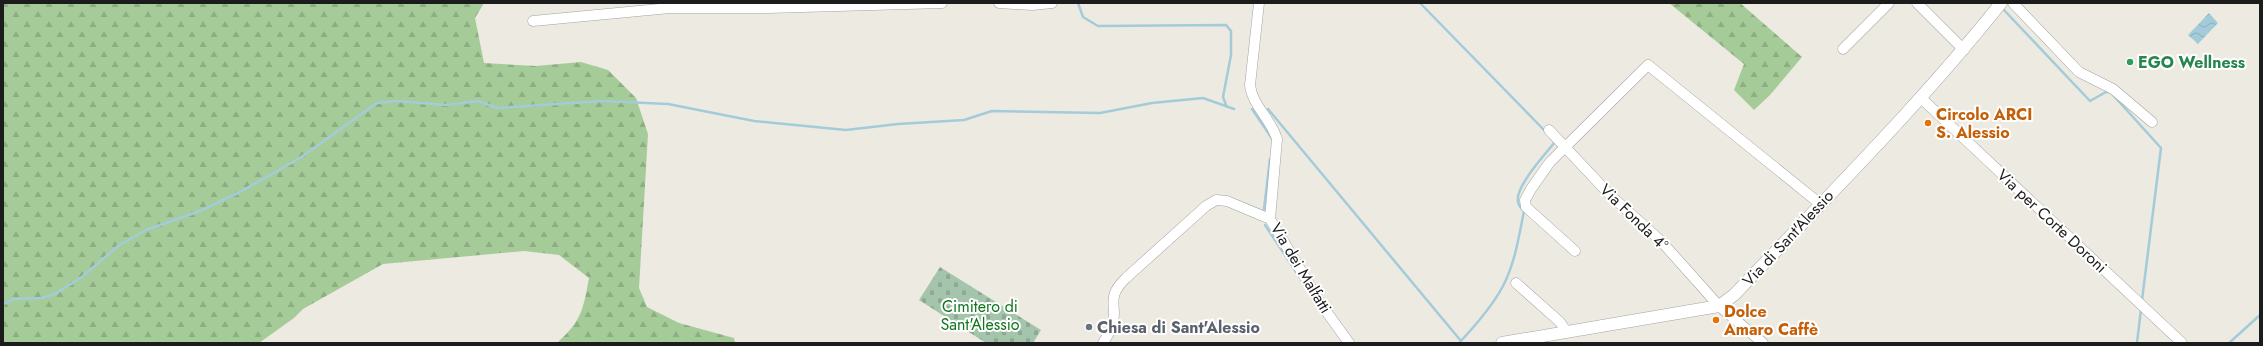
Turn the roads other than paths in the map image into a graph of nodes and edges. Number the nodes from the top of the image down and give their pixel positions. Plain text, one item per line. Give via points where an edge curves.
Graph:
1 (942, 3) edge
2 (999, 3) edge
3 (1052, 3) edge
4 (1259, 3) edge
5 (1888, 3) edge
6 (1917, 3) edge
7 (2001, 3) edge
8 (2013, 3) edge
9 (534, 21) dead end
10 (1844, 49) dead end
11 (1964, 50) junction
12 (1921, 98) junction
13 (2152, 122) dead end
14 (1549, 130) dead end
15 (1566, 148) junction
16 (1819, 203) junction
17 (1270, 219) junction
18 (1575, 251) dead end
19 (1516, 283) dead end
20 (1719, 306) junction
21 (1566, 331) junction
22 (1103, 343) edge
23 (1349, 343) edge
24 (1502, 343) edge
25 (1762, 343) edge
26 (2182, 343) edge

1 - 9 street via 670,8
2 - 3 street
4 - 17 street, Via dei Malfatti via 1250,85 1251,94 1273,128 1276,139
5 - 10 street
6 - 11 street
7 - 11 street, Via di Sant'Alessio
8 - 13 street via 2079,72 2113,89
11 - 12 street, Via di Sant'Alessio
12 - 16 street, Via di Sant'Alessio
12 - 26 street, Via per Corte Doroni
14 - 15 street, Via Fonda 4°
15 - 16 street via 1648,65
15 - 18 street via 1550,162 1525,200 1529,209
15 - 20 street, Via Fonda 4° via 1610,195 1661,241
16 - 20 street, Via di Sant'Alessio via 1734,295
17 - 22 street via 1227,201 1216,200 1206,206 1117,289 1113,298 1113,325
17 - 23 street, Via dei Malfatti via 1321,304
19 - 21 street via 1560,322
20 - 21 street, Via di Sant'Alessio
20 - 25 street, Via Fonda 4°
21 - 24 street, Via di Sant'Alessio

